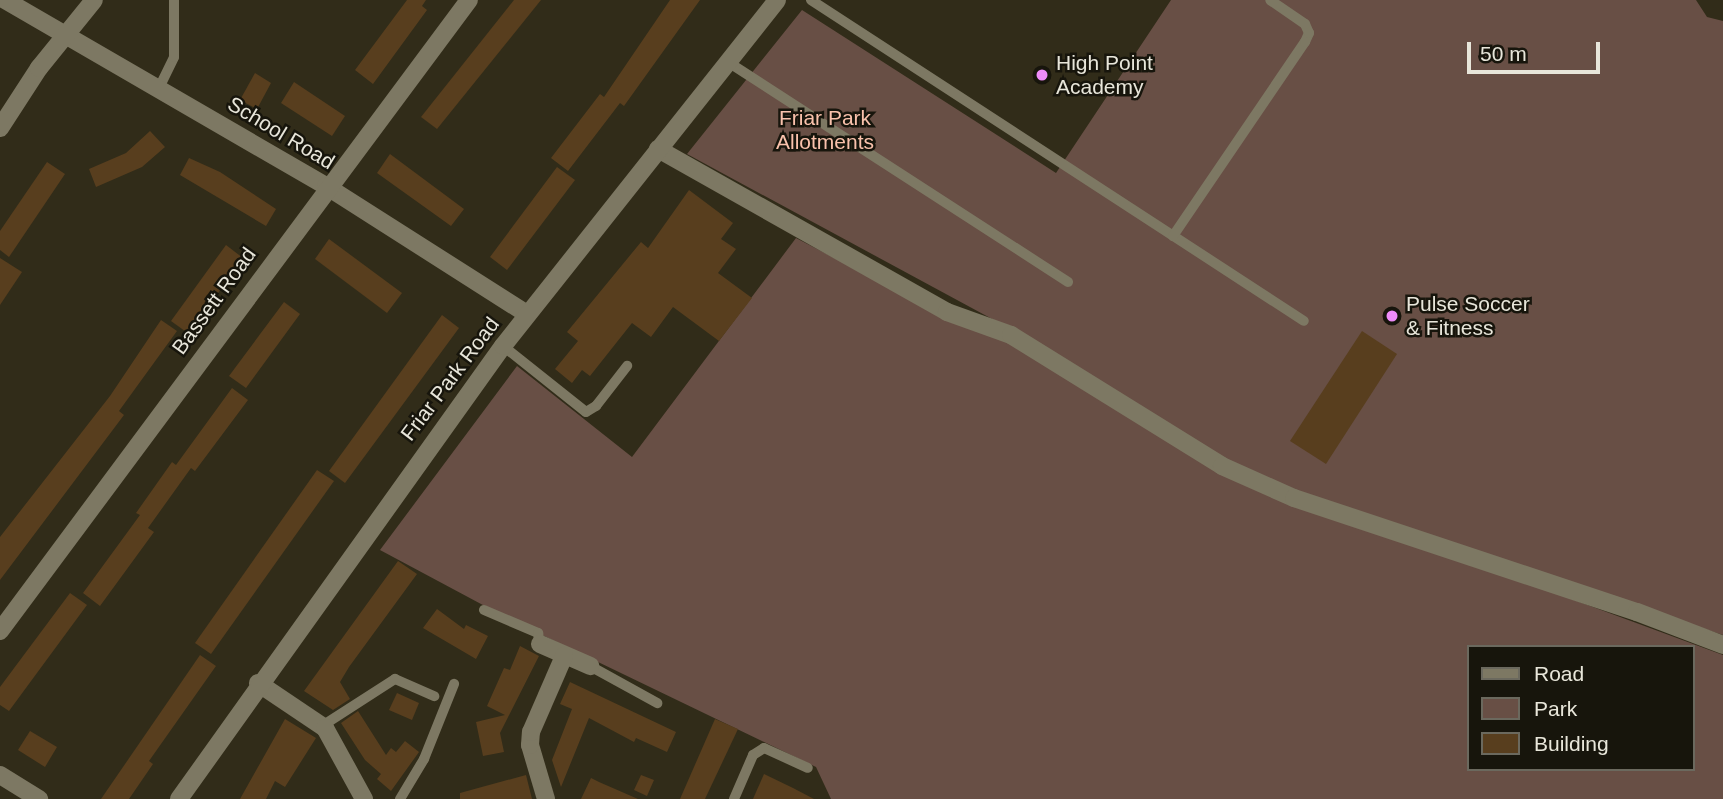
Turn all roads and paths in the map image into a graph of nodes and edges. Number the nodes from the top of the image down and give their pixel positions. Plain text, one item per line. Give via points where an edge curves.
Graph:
1 (5, 0) edge
2 (94, 0) edge
3 (174, 0) edge
4 (468, 0) edge
5 (777, 0) edge
6 (811, 0) edge
7 (1270, 0) edge
8 (66, 34) junction
9 (728, 62) junction
10 (159, 88) junction
11 (0, 128) edge
12 (658, 149) junction
13 (326, 186) junction
14 (1173, 236) junction
15 (1068, 282) dead end
16 (527, 314) junction
17 (1304, 321) dead end
18 (503, 346) junction
19 (627, 366) dead end
20 (484, 610) dead end
21 (0, 631) edge
22 (540, 644) joint
23 (1723, 646) edge
24 (564, 656) junction
25 (590, 666) joint
26 (258, 683) junction
27 (454, 684) dead end
28 (434, 696) dead end
29 (657, 703) dead end
30 (322, 726) junction
31 (808, 768) dead end
32 (0, 775) edge
33 (38, 799) edge
34 (179, 799) edge
35 (364, 799) edge
36 (400, 799) edge
37 (546, 799) edge
38 (734, 799) edge

1 - 8 street, School Road
2 - 8 street
3 - 10 lane via 174,57
4 - 13 street, Bassett Road
5 - 9 street, Friar Park Road
6 - 14 lane
7 - 14 lane via 1305,24 1306,42
8 - 10 street, School Road
8 - 11 street
9 - 12 street, Friar Park Road
9 - 15 lane
10 - 13 street, School Road
12 - 16 street, Friar Park Road
12 - 23 street via 947,312 1011,335 1222,466 1294,498 1637,612
13 - 16 street, School Road
13 - 21 street, Bassett Road
14 - 17 lane
16 - 18 street, Friar Park Road
18 - 19 lane via 586,412
18 - 26 street, Friar Park Road
20 - 22 lane via 538,633
22 - 24 street
24 - 25 street
24 - 37 street via 531,732 530,745
25 - 29 lane
26 - 30 street
26 - 34 street, Friar Park Road
27 - 36 lane via 424,759
28 - 30 lane via 395,679
30 - 35 street
31 - 38 lane via 764,748 753,755
32 - 33 street

